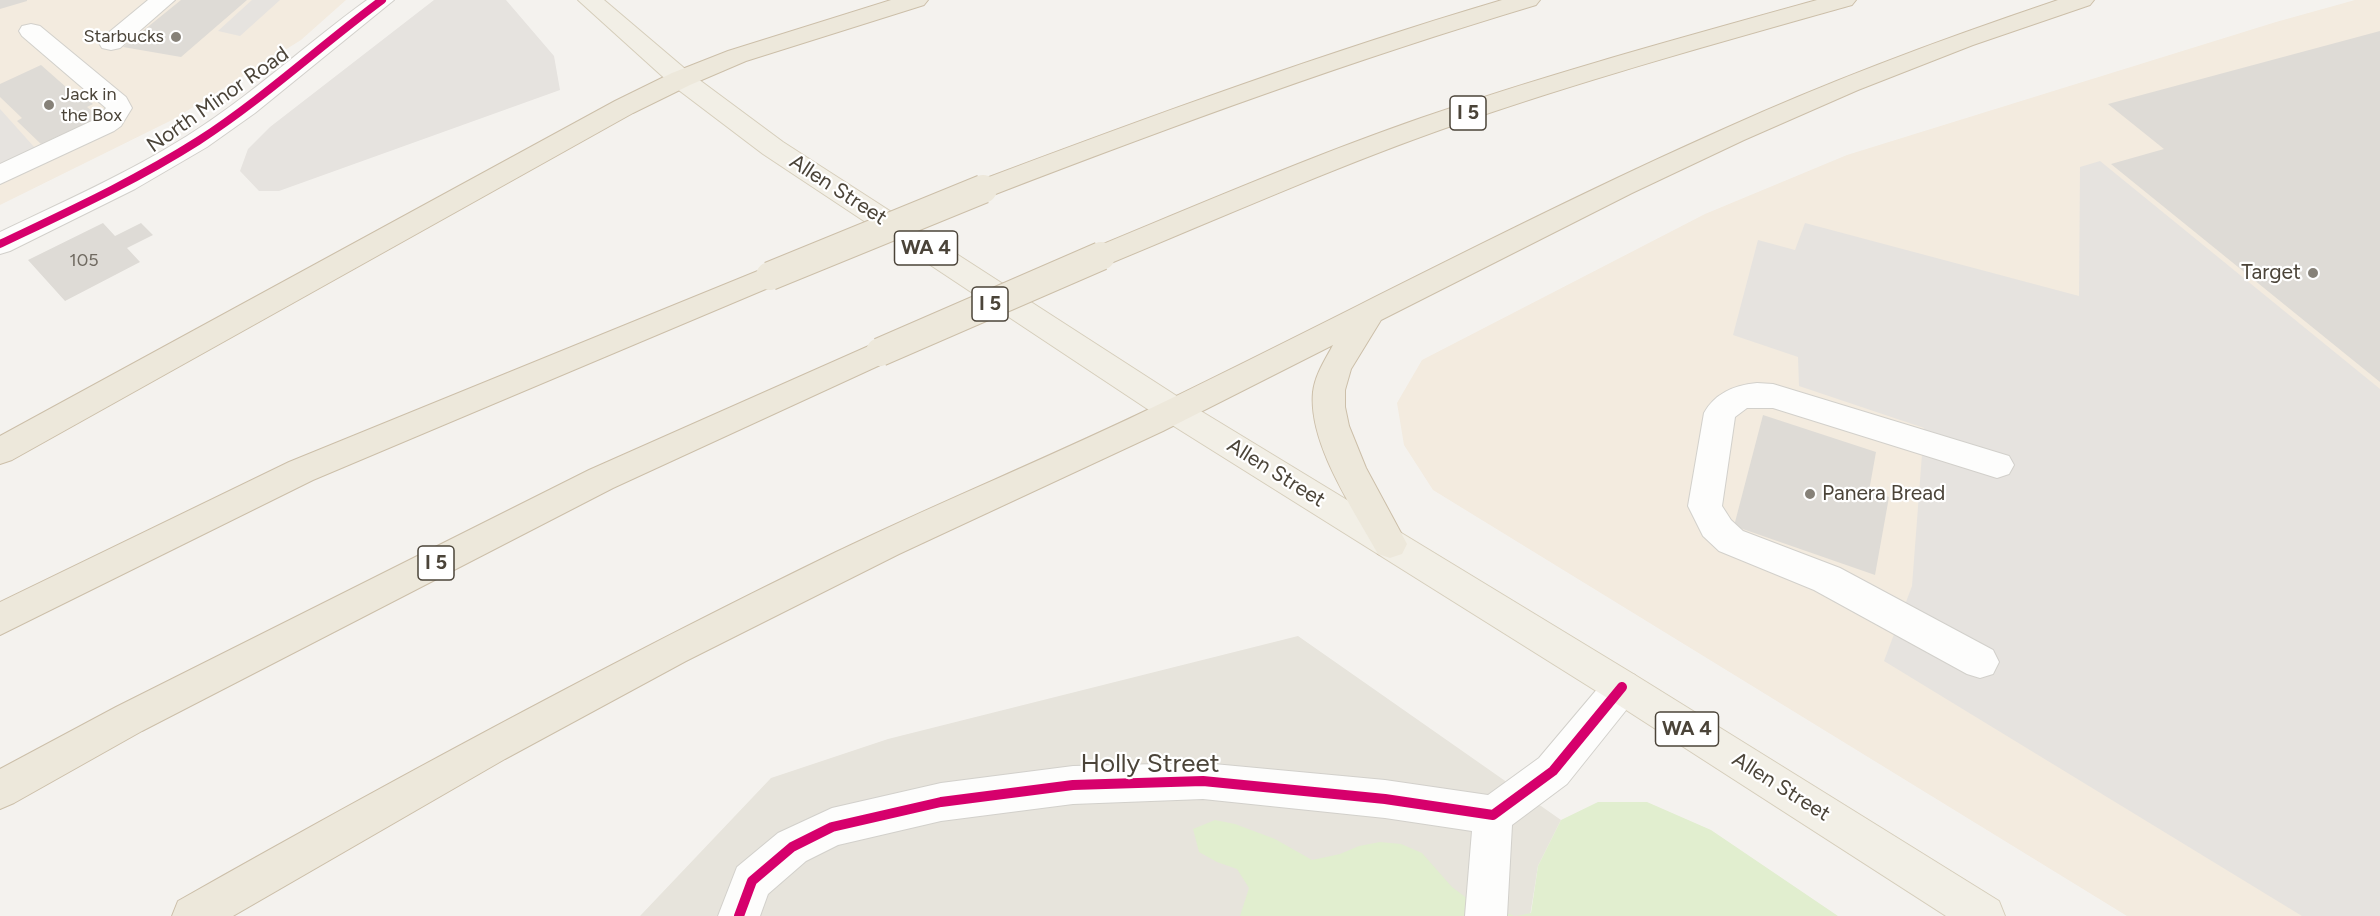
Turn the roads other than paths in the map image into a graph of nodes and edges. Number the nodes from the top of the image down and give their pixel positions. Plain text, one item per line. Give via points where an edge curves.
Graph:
1 (163, 0) edge
2 (382, 0) edge
3 (590, 0) edge
4 (916, 0) edge
5 (1528, 0) edge
6 (1844, 0) edge
7 (2082, 0) edge
8 (32, 31) dead end
9 (111, 43) dead end
10 (681, 79) junction
11 (0, 175) edge
12 (0, 244) edge
13 (1371, 311) junction
14 (1175, 411) junction
15 (0, 451) edge
16 (1997, 465) dead end
17 (1390, 544) junction
18 (0, 619) edge
19 (1980, 662) dead end
20 (1622, 687) junction
21 (0, 790) edge
22 (1494, 815) junction
23 (193, 916) edge
24 (739, 916) edge
25 (1486, 916) edge
26 (1984, 916) edge

1 - 9 street
2 - 12 street, North Minor Road via 198,140 140,175
3 - 10 main road, Allen Street
4 - 10 highway via 737,56
5 - 18 highway, bridge via 1192,109 983,189 301,471
6 - 21 highway, I 5, bridge via 1521,94 1383,142 1101,256 601,479
7 - 13 highway via 1927,53 1785,111 1582,205
8 - 11 street via 119,108 105,125
10 - 14 main road, Allen Street / WA 4 via 773,148
10 - 15 highway
13 - 14 highway
13 - 17 highway via 1335,371 1328,409 1342,452
14 - 17 main road, Allen Street / WA 4
14 - 23 highway via 955,511 669,653 435,777
16 - 19 street via 1773,396 1755,394 1734,400 1720,413 1706,506 1718,531 1731,541 1827,579
17 - 20 main road, Allen Street / WA 4
20 - 22 street via 1553,771
20 - 26 main road, Allen Street / WA 4
22 - 24 street, Holly Street via 1385,799 1203,781 1073,784 941,802 832,827 792,847 752,880
22 - 25 street

